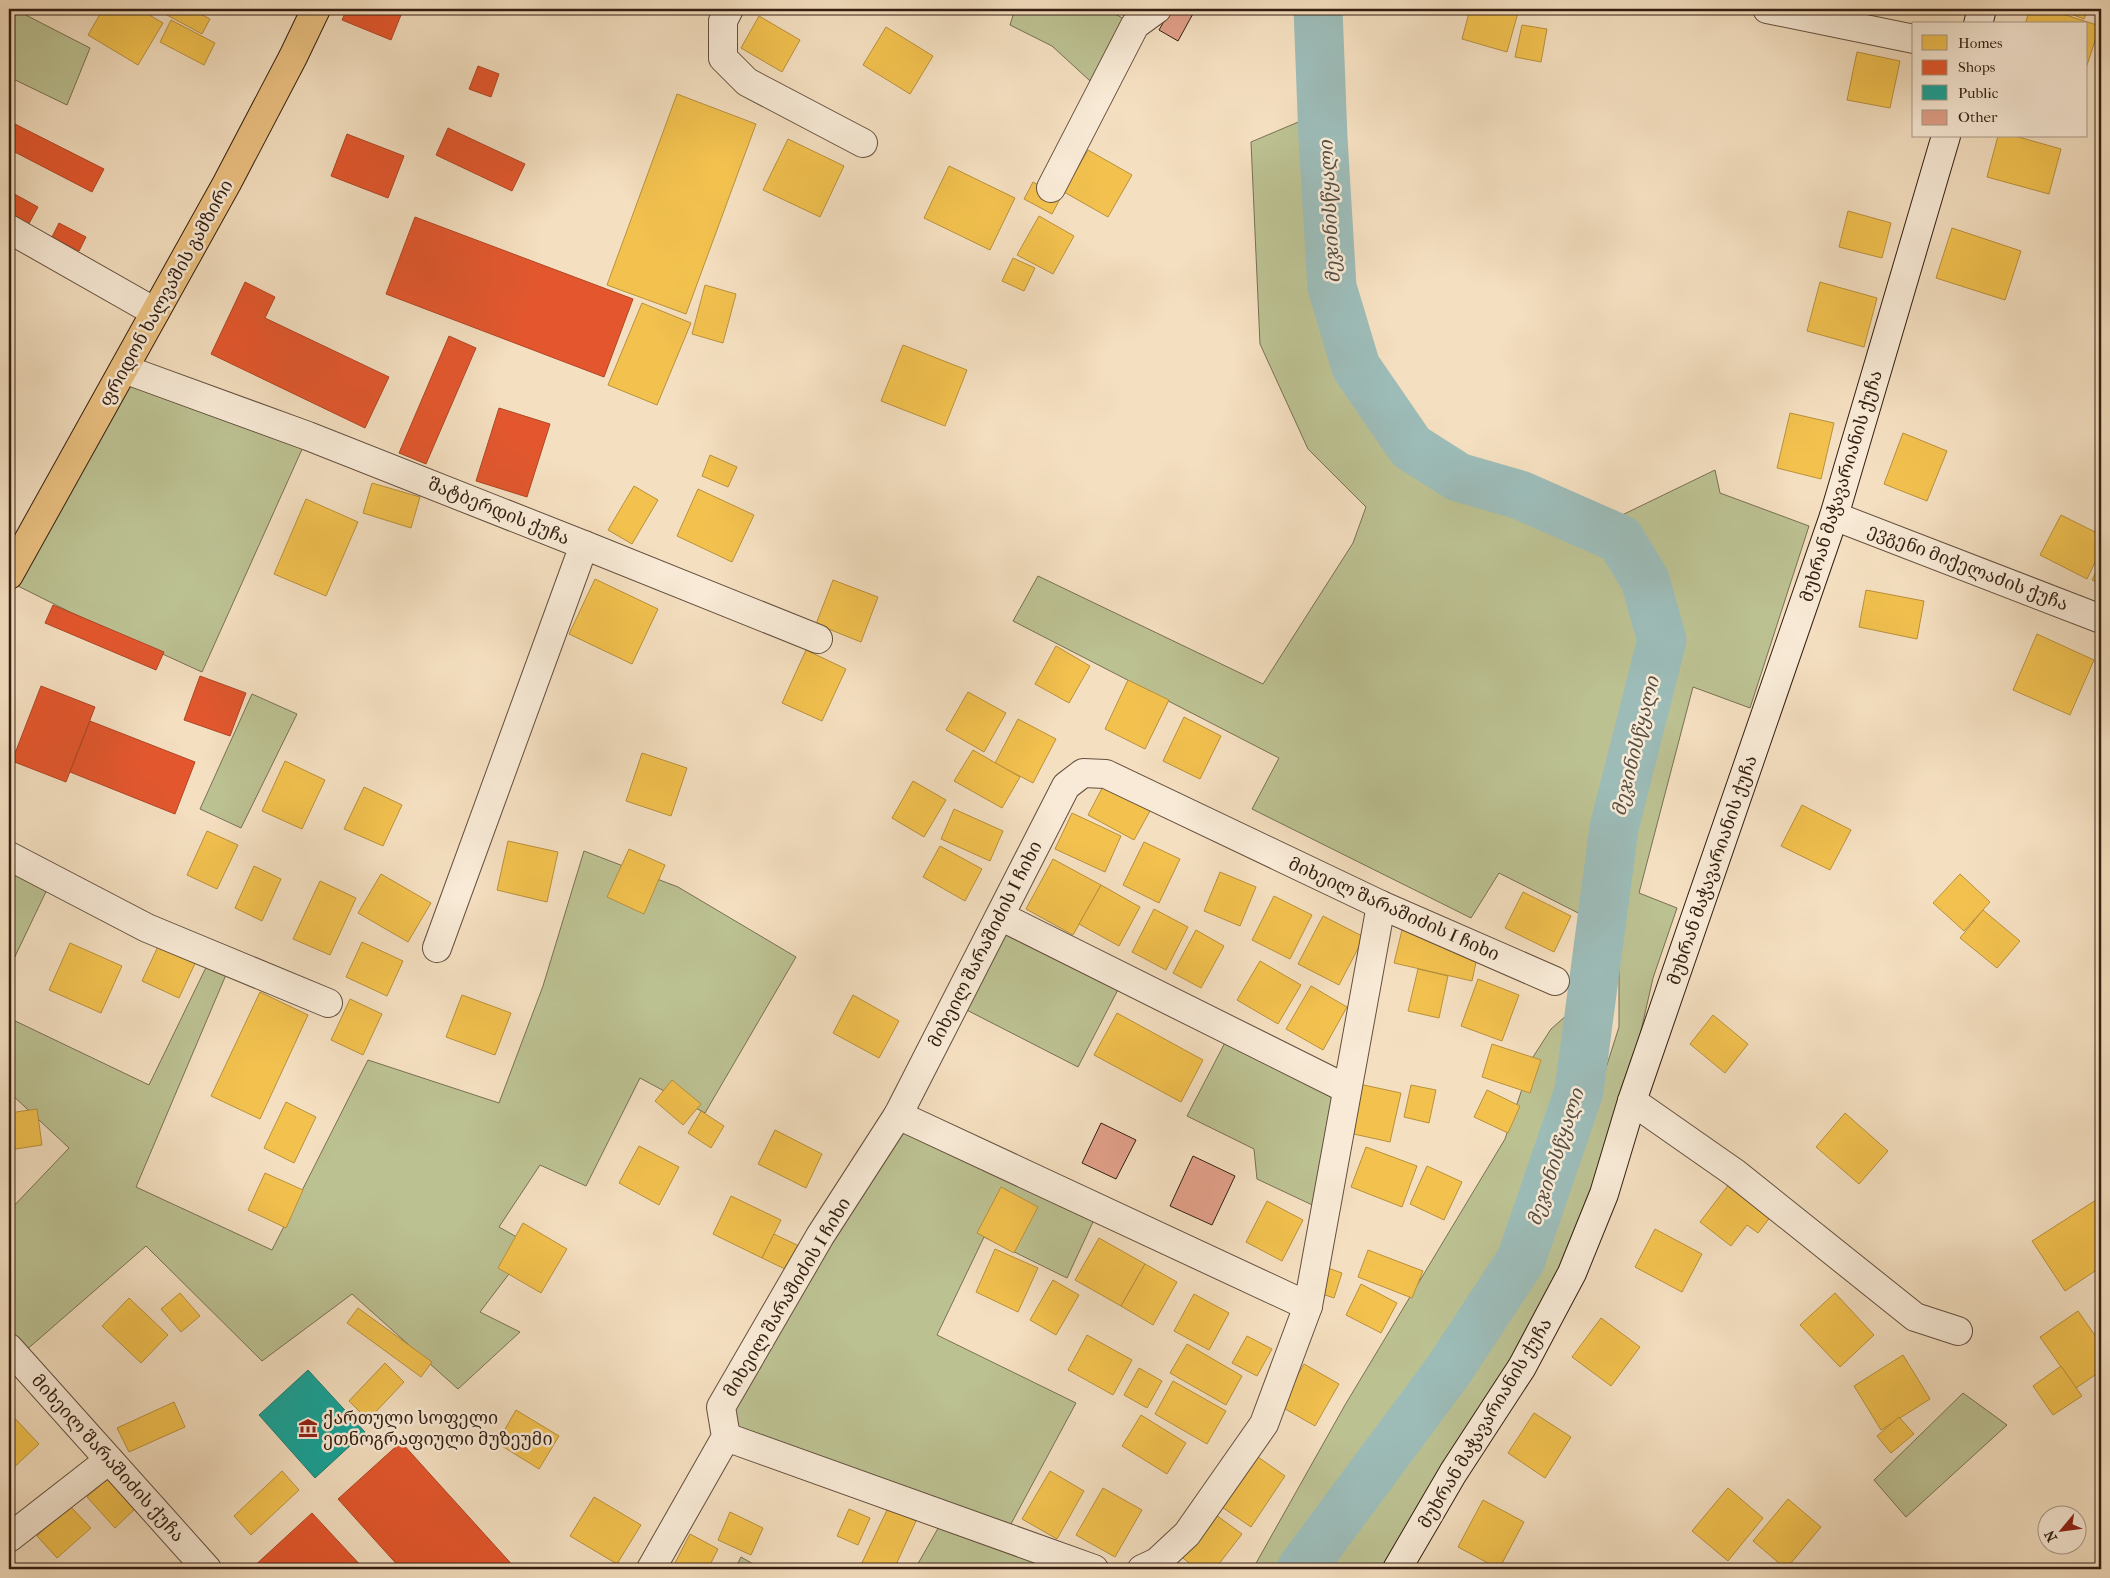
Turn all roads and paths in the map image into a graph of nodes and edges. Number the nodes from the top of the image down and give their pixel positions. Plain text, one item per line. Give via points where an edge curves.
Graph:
1 (316, 9) edge
2 (729, 9) edge
3 (1157, 9) edge
4 (1767, 9) edge
5 (1982, 9) edge
6 (1979, 22) edge
7 (1912, 39) edge
8 (1945, 138) edge
9 (863, 143) dead end
10 (1051, 188) dead end
11 (9, 229) edge
12 (155, 312) junction
13 (124, 369) junction
14 (1834, 516) junction
15 (584, 545) junction
16 (9, 575) edge
17 (2101, 619) edge
18 (818, 639) dead end
19 (9, 856) edge
20 (1381, 905) junction
21 (1000, 916) junction
22 (437, 948) dead end
23 (1555, 981) dead end
24 (328, 1003) dead end
25 (1347, 1089) junction
26 (1632, 1101) junction
27 (898, 1115) junction
28 (1308, 1306) junction
29 (1958, 1331) dead end
30 (9, 1348) edge
31 (726, 1437) junction
32 (109, 1460) junction
33 (9, 1538) edge
34 (207, 1569) edge
35 (651, 1569) edge
36 (1094, 1569) edge
37 (1142, 1569) edge
38 (1397, 1569) edge

1 - 12 highway, ფრიდონ ხალვაშის გამზირი via 231,175
2 - 9 street via 723,21 723,58 748,82
3 - 10 street via 1135,25
4 - 7 street
5 - 6 street
8 - 14 street, მუხრან მაჭავარიანის ქუჩა
11 - 12 street
12 - 13 highway, ფრიდონ ხალვაშის გამზირი
13 - 15 street, შატბერდის ქუჩა via 308,436
13 - 16 highway, ფრიდონ ხალვაშის გამზირი
14 - 17 street, ევგენი მიქელაძის ქუჩა
14 - 26 street, მუხრან მაჭავარიანის ქუჩა
15 - 18 street
15 - 22 street, შატბერდის ქუჩა
19 - 24 street via 147,928
20 - 21 street, მიხეილ შარაშიძის I ჩიხი via 1106,774 1083,773 1066,786
20 - 23 street, მიხეილ შარაშიძის I ჩიხი
20 - 25 street
21 - 25 street
21 - 27 street, მიხეილ შარაშიძის I ჩიხი
25 - 28 street
26 - 29 street via 1735,1173 1915,1317
26 - 38 street, მუხრან მაჭავარიანის ქუჩა via 1604,1194 1572,1273 1522,1366 1453,1473
27 - 28 street
27 - 31 street, მიხეილ შარაშიძის I ჩიხი via 820,1236 721,1407
28 - 37 street via 1264,1424 1187,1534 1157,1562
30 - 32 street, მიხეილ შარაშიძის ქუჩა
31 - 35 street
31 - 36 street
32 - 33 street
32 - 34 street, მიხეილ შარაშიძის ქუჩა

